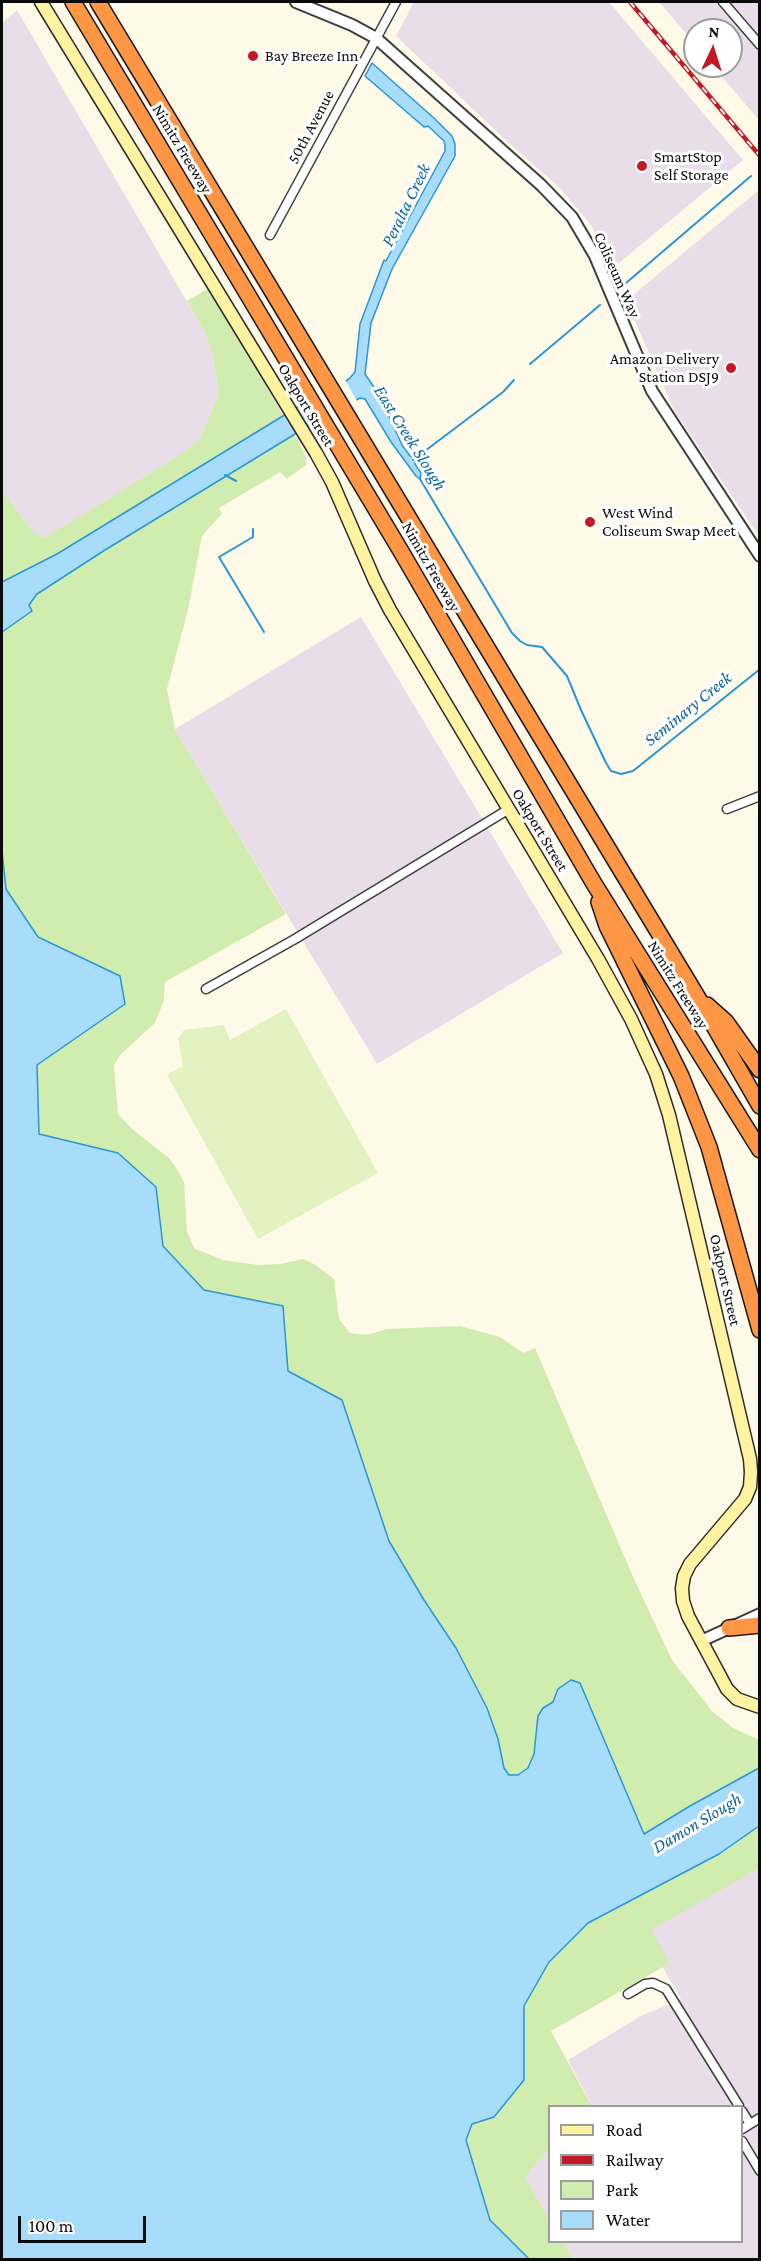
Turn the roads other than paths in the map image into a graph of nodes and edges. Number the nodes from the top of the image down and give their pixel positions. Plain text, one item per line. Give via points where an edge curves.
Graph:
1 (41, 2) edge
2 (98, 2) edge
3 (105, 2) edge
4 (296, 2) edge
5 (396, 2) edge
6 (723, 2) edge
7 (73, 3) edge
8 (111, 24) junction
9 (376, 38) junction
10 (759, 45) edge
11 (270, 235) dead end
12 (759, 556) edge
13 (759, 796) edge
14 (508, 809) junction
15 (727, 809) dead end
16 (593, 882) junction
17 (206, 989) dead end
18 (698, 998) junction
19 (759, 1070) edge
20 (759, 1106) edge
21 (759, 1150) edge
22 (759, 1330) edge
23 (759, 1614) edge
24 (759, 1624) edge
25 (729, 1628) junction
26 (701, 1641) junction
27 (759, 1707) edge
28 (628, 1994) dead end
29 (738, 2105) edge
30 (743, 2114) edge
31 (759, 2118) edge
32 (750, 2124) junction
33 (743, 2128) edge
34 (743, 2144) edge
35 (759, 2171) edge

1 - 14 main road, Oakport Street via 307,437 332,482 390,610
2 - 8 highway, Nimitz Freeway
3 - 8 highway
4 - 9 street, Coliseum Way
5 - 9 street, 50th Avenue
6 - 10 street
7 - 16 highway, Nimitz Freeway via 308,394
8 - 18 highway, Nimitz Freeway
9 - 11 street, 50th Avenue
9 - 12 street, Coliseum Way via 572,217 595,256 652,391
13 - 15 street
14 - 17 street
14 - 26 main road, Oakport Street via 615,989 657,1074 750,1460 750,1486 745,1499 699,1552 684,1576 683,1601
16 - 21 highway, Nimitz Freeway
16 - 22 highway via 607,926 681,1076 709,1147
18 - 19 highway via 726,1022
18 - 20 highway, Nimitz Freeway
23 - 25 street
24 - 25 highway
25 - 26 street
26 - 27 main road, Oakport Street via 726,1689 737,1699
28 - 29 street via 645,1984 666,1989
30 - 32 street
31 - 32 street
32 - 33 street
34 - 35 street

